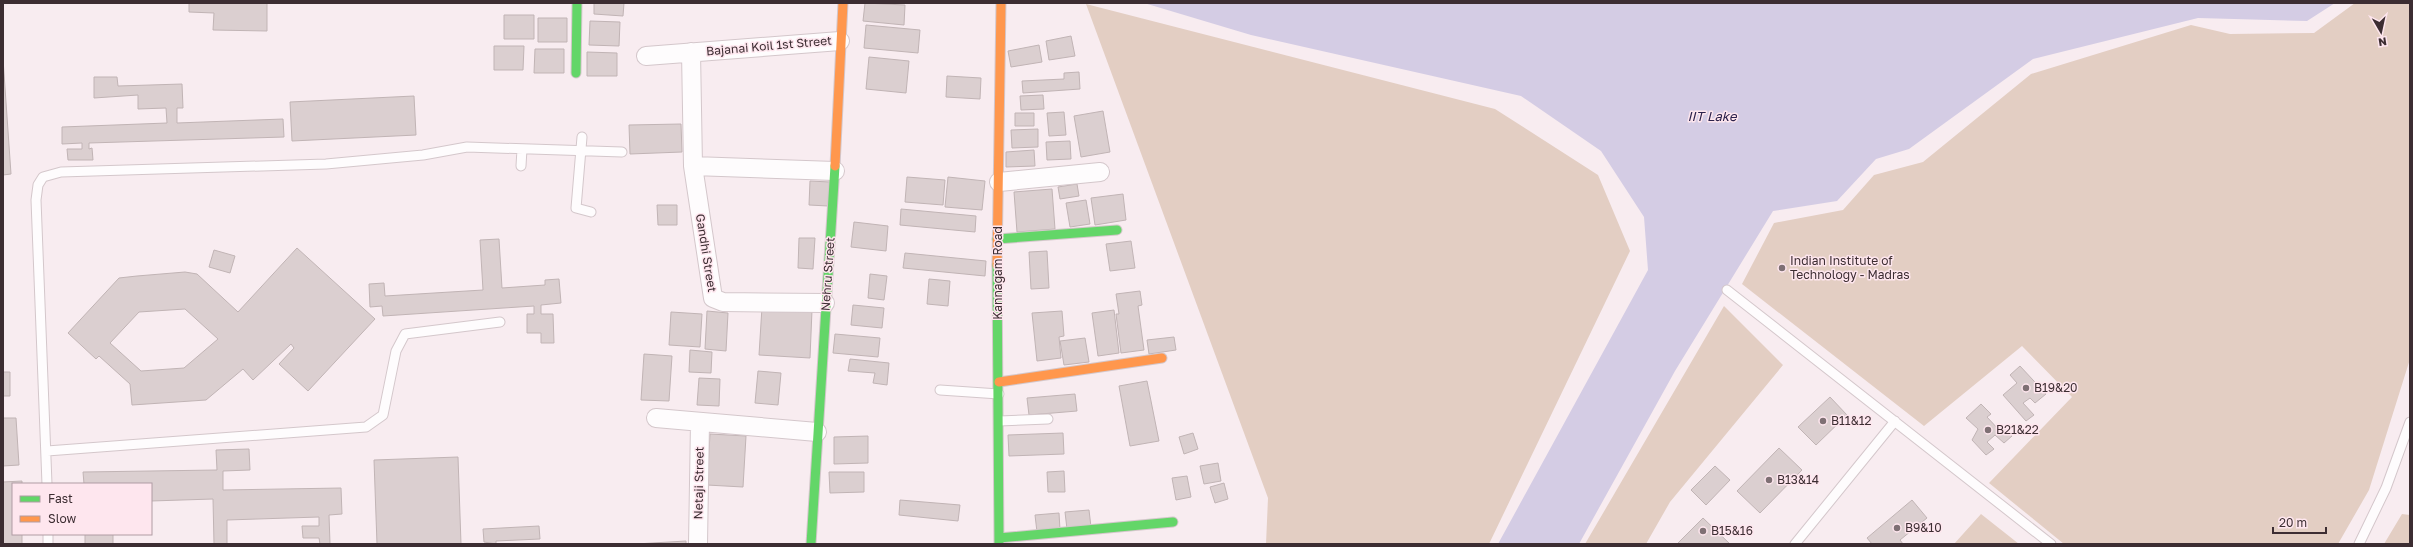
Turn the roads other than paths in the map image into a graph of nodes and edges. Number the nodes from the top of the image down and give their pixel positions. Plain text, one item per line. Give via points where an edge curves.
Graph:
1 (577, 3) edge
2 (842, 3) edge
3 (1001, 3) edge
4 (840, 41) junction
5 (691, 52) junction
6 (646, 56) dead end
7 (576, 73) dead end
8 (582, 138) dead end
9 (522, 149) junction
10 (581, 151) junction
11 (622, 152) dead end
12 (521, 166) dead end
13 (693, 166) junction
14 (835, 171) junction
15 (1100, 172) dead end
16 (999, 182) junction
17 (591, 212) dead end
18 (1117, 230) dead end
19 (998, 239) junction
20 (1727, 290) dead end
21 (826, 303) junction
22 (500, 322) dead end
23 (1162, 358) dead end
24 (999, 382) junction
25 (940, 390) dead end
26 (999, 394) junction
27 (656, 418) dead end
28 (1048, 419) dead end
29 (1895, 421) junction
30 (700, 422) junction
31 (999, 422) junction
32 (2410, 422) edge
33 (817, 432) junction
34 (47, 451) junction
35 (48, 483) edge
36 (1173, 522) dead end
37 (999, 541) edge
38 (698, 544) edge
39 (811, 544) edge
40 (1795, 544) edge
41 (2051, 544) edge
42 (2359, 544) edge

1 - 7 street
2 - 4 street, Nehru Street
3 - 16 street, Kannagam Road
4 - 5 street, Bajanai Koil 1st Street
4 - 14 street, Nehru Street
5 - 6 street
5 - 13 street, Bajanai Koil 1st Street
8 - 10 lane
9 - 10 lane
9 - 12 lane
9 - 34 lane via 467,147 423,155 326,164 61,172 43,177 38,185 36,200
10 - 11 lane
10 - 17 lane via 576,208
13 - 14 street
13 - 21 street, Gandhi Street via 713,298 723,302
14 - 21 street, Nehru Street
15 - 16 street
16 - 19 street, Kannagam Road
18 - 19 street
19 - 24 street, Kannagam Road
20 - 29 lane
21 - 33 street, Nehru Street
22 - 34 lane via 405,334 396,351 383,415 366,427
23 - 24 street
24 - 26 street, Kannagam Road
25 - 26 lane
26 - 31 street, Kannagam Road
27 - 30 street
28 - 31 lane
29 - 40 lane
29 - 41 lane
30 - 33 street
30 - 38 street, Netaji Street
31 - 37 street, Kannagam Road
32 - 42 lane via 2386,488
33 - 39 street, Nehru Street
34 - 35 lane
36 - 37 street

